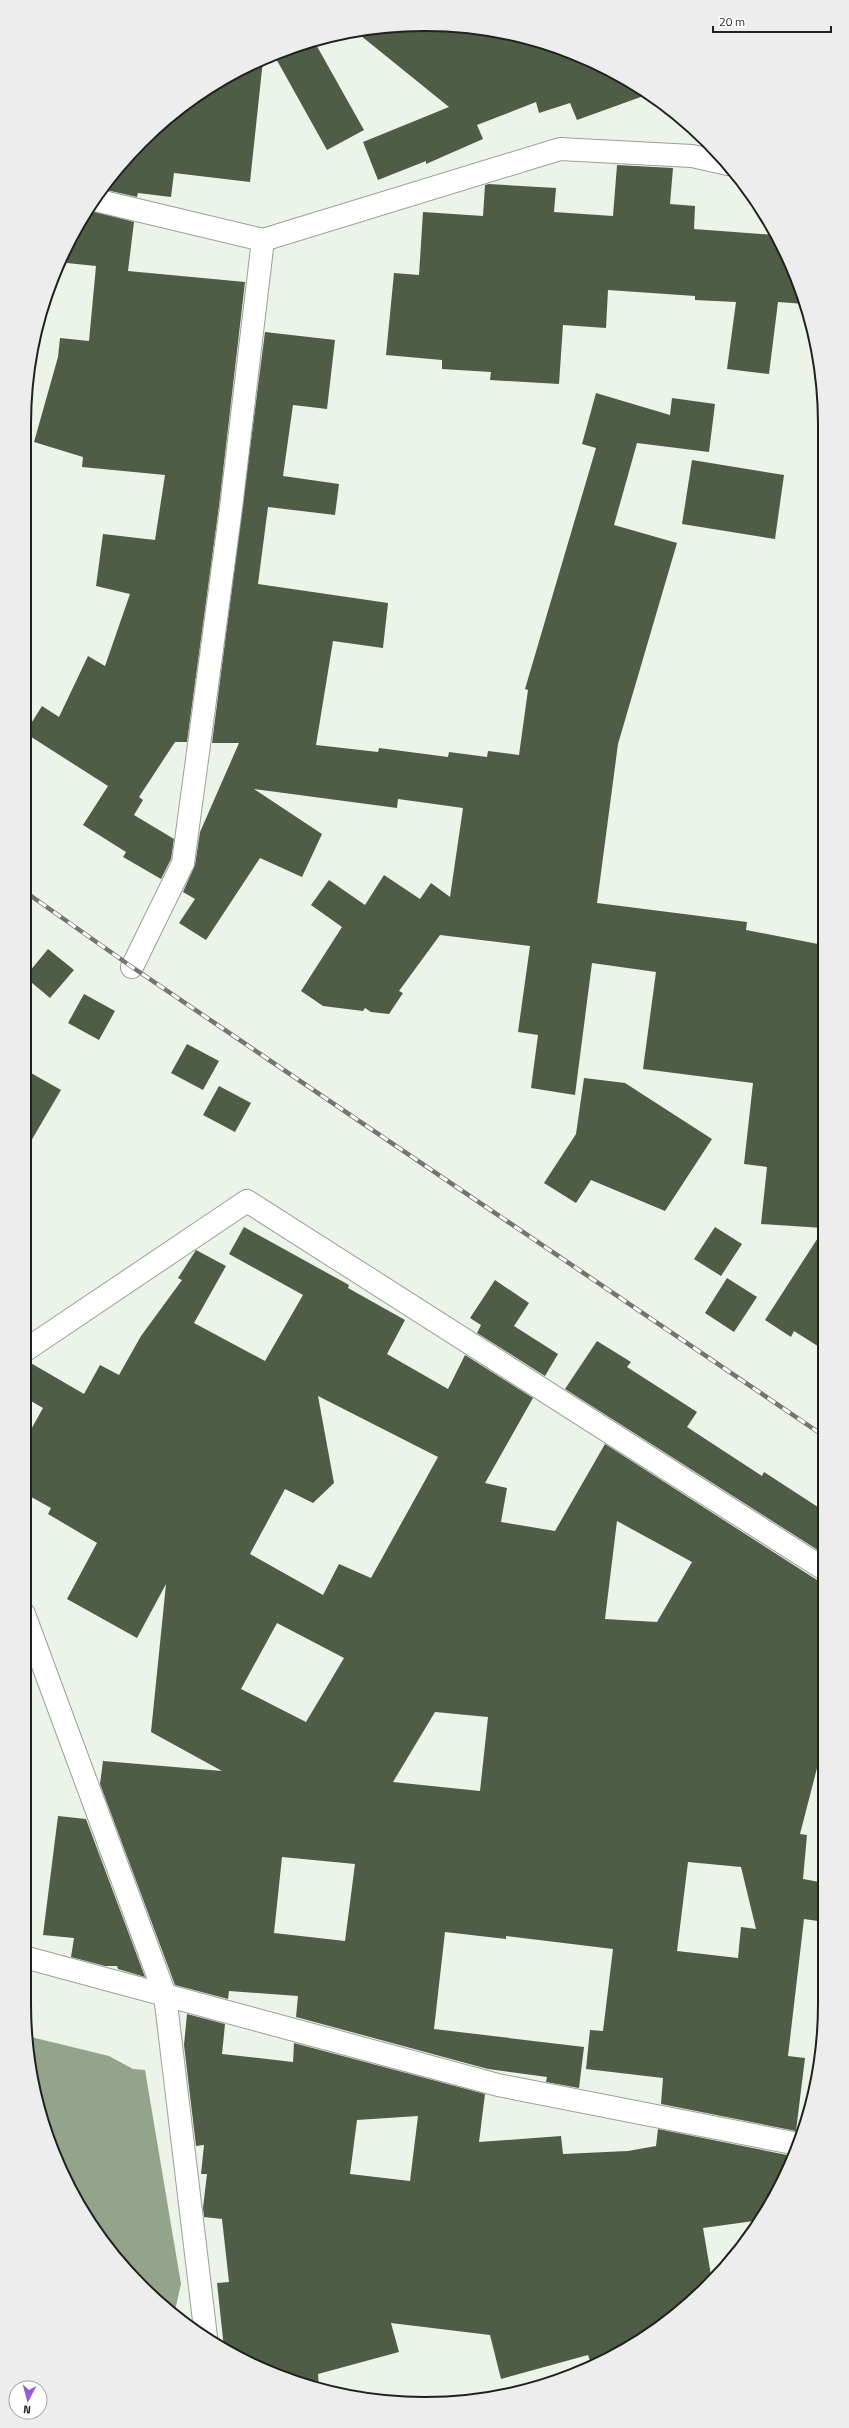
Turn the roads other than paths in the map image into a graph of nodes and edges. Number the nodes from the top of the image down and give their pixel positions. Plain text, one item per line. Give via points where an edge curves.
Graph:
1 (717, 162) edge
2 (100, 201) edge
3 (263, 240) junction
4 (132, 967) dead end
5 (31, 1346) edge
6 (818, 1565) edge
7 (31, 1633) edge
8 (31, 1959) edge
9 (165, 1995) junction
10 (792, 2143) edge
11 (205, 2330) edge

1 - 3 street via 692,156 560,149
2 - 3 street
3 - 4 street via 232,508 183,863
5 - 6 street via 247,1201
7 - 9 street
8 - 9 street
9 - 10 street via 498,2085
9 - 11 street

